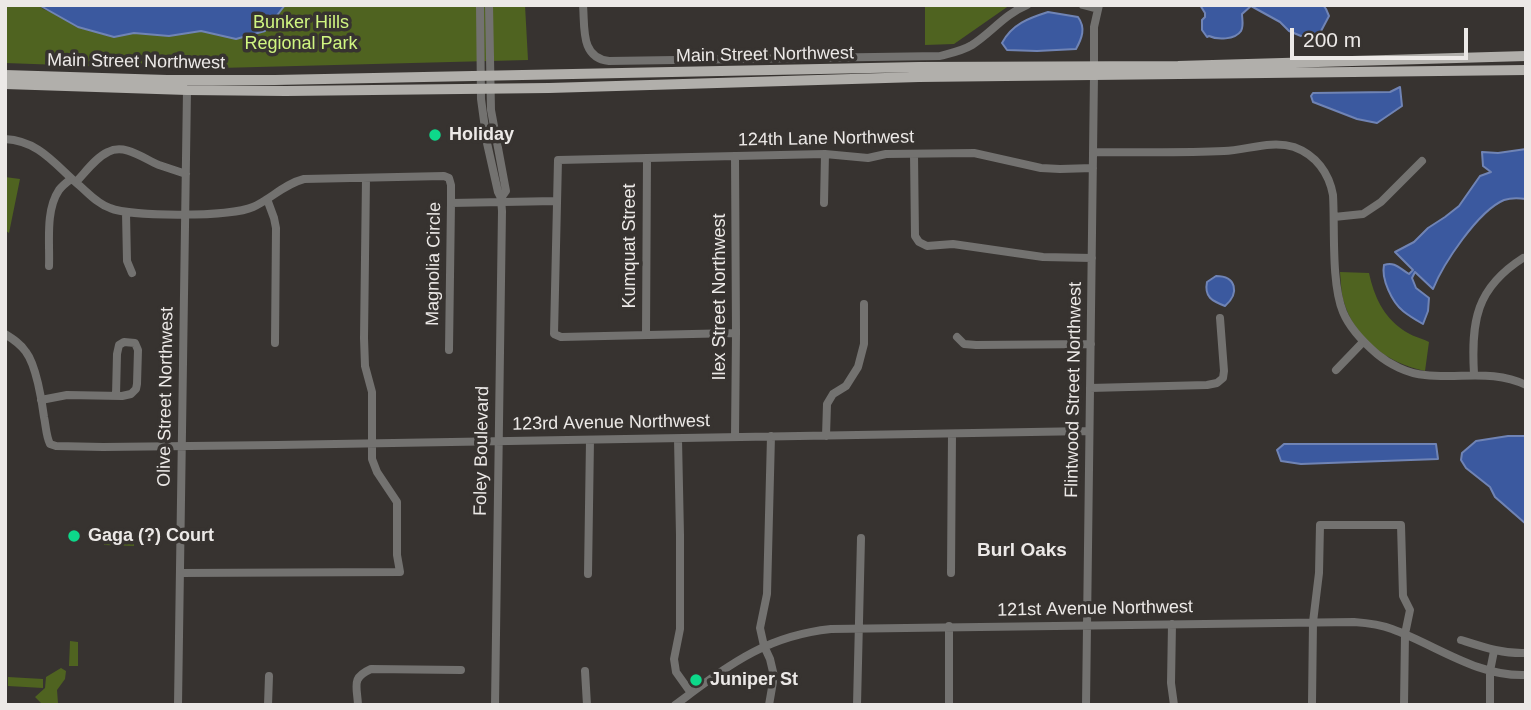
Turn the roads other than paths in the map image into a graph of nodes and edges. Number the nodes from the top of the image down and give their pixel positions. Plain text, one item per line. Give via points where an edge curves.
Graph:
1 (480, 5) edge
2 (489, 5) edge
3 (583, 5) edge
4 (1027, 5) edge
5 (1083, 5) edge
6 (1098, 7) edge
7 (1526, 56) edge
8 (1526, 70) edge
9 (1094, 71) junction
10 (5, 75) edge
11 (486, 76) junction
12 (5, 84) edge
13 (486, 88) junction
14 (187, 90) junction
15 (5, 139) edge
16 (1093, 152) junction
17 (825, 154) junction
18 (914, 154) junction
19 (735, 156) junction
20 (646, 158) junction
21 (1422, 161) dead end
22 (1093, 168) junction
23 (186, 174) junction
24 (366, 178) junction
25 (73, 180) junction
26 (267, 199) junction
27 (501, 200) junction
28 (556, 201) junction
29 (451, 203) junction
30 (824, 203) dead end
31 (126, 213) junction
32 (184, 214) junction
33 (1334, 217) junction
34 (1092, 258) junction
35 (1523, 258) dead end
36 (49, 267) dead end
37 (132, 273) dead end
38 (864, 304) dead end
39 (1220, 318) dead end
40 (736, 333) junction
41 (5, 334) edge
42 (646, 335) junction
43 (957, 337) dead end
44 (1363, 342) junction
45 (275, 343) dead end
46 (1091, 344) junction
47 (449, 350) dead end
48 (1336, 370) dead end
49 (1474, 374) junction
50 (1526, 385) edge
51 (1090, 388) junction
52 (117, 395) junction
53 (41, 400) junction
54 (1089, 431) junction
55 (952, 434) junction
56 (771, 436) junction
57 (826, 436) junction
58 (735, 437) junction
59 (678, 439) junction
60 (590, 440) junction
61 (498, 441) junction
62 (372, 443) junction
63 (181, 446) junction
64 (860, 538) dead end
65 (180, 572) junction
66 (951, 573) dead end
67 (588, 574) dead end
68 (1313, 622) junction
69 (1172, 624) junction
70 (1087, 625) junction
71 (949, 626) junction
72 (858, 628) junction
73 (1405, 634) junction
74 (1461, 640) dead end
75 (764, 646) junction
76 (1494, 651) junction
77 (1526, 653) edge
78 (461, 670) dead end
79 (585, 671) dead end
80 (1490, 671) junction
81 (1526, 675) edge
82 (269, 676) dead end
83 (691, 693) junction
84 (1312, 703) dead end
85 (178, 705) edge
86 (268, 705) edge
87 (358, 705) edge
88 (495, 705) edge
89 (587, 705) edge
90 (676, 705) edge
91 (769, 705) edge
92 (857, 705) edge
93 (949, 705) edge
94 (1086, 705) edge
95 (1174, 705) edge
96 (1404, 705) edge
97 (1490, 705) edge

1 - 11 street
2 - 11 street
3 - 4 street via 585,41 591,54 609,61 940,55 971,45
5 - 6 street
6 - 9 street, Flintwood Street Northwest
7 - 9 main road, Main Street Northwest
8 - 9 main road, Main Street Northwest
9 - 11 main road, Main Street Northwest via 878,68
9 - 13 main road, Main Street Northwest
9 - 16 street, Flintwood Street Northwest
10 - 11 main road, Main Street Northwest via 221,80
11 - 13 street, Foley Boulevard
12 - 14 main road, Main Street Northwest
13 - 14 main road, Main Street Northwest
13 - 27 street, Foley Boulevard via 482,117
14 - 23 street, Olive Street Northwest
15 - 25 street via 23,141 39,150
16 - 22 street, Flintwood Street Northwest
16 - 33 street via 1291,146 1310,154 1323,168 1331,184
17 - 18 street, 124th Lane Northwest via 867,158
17 - 19 street, 124th Lane Northwest
17 - 30 street
18 - 22 street, 124th Lane Northwest via 974,153 1041,168
18 - 34 street via 915,236 919,242 1043,257
19 - 20 street, 124th Lane Northwest
19 - 40 street, Ilex Street Northwest
20 - 28 street, 124th Lane Northwest via 558,160
20 - 42 street, Kumquat Street
21 - 33 street via 1363,214
22 - 34 street, Flintwood Street Northwest
23 - 25 street via 116,150 108,151
23 - 32 street, Olive Street Northwest
24 - 26 street via 323,175 304,179
24 - 29 street, Magnolia Circle via 444,176 451,185
24 - 62 street via 364,338 372,392
25 - 31 street via 97,201
25 - 36 street via 60,189 54,201
26 - 32 street via 235,212
26 - 45 street via 275,228
27 - 28 street
27 - 29 street
27 - 61 street, Foley Boulevard
28 - 42 street via 554,334
29 - 47 street, Magnolia Circle
31 - 32 street
31 - 37 street via 127,261
32 - 63 street, Olive Street Northwest
33 - 44 street via 1339,300 1349,325
34 - 46 street, Flintwood Street Northwest
35 - 49 street via 1506,268 1481,304 1473,335
38 - 57 street via 864,344 858,367 827,404
39 - 51 street via 1224,371 1217,383
40 - 42 street
40 - 58 street, Ilex Street Northwest
41 - 53 street via 31,359
43 - 46 street via 964,344 976,345
44 - 48 street
44 - 49 street via 1387,362 1422,375
46 - 51 street, Flintwood Street Northwest
49 - 50 street via 1501,376
51 - 54 street, Flintwood Street Northwest
52 - 52 street via 119,345 135,343 136,389
52 - 53 street
53 - 63 street, 123rd Avenue Northwest via 50,444
54 - 55 street, 123rd Avenue Northwest
54 - 70 street, Flintwood Street Northwest
55 - 57 street, 123rd Avenue Northwest
55 - 66 street
56 - 57 street, 123rd Avenue Northwest
56 - 58 street, 123rd Avenue Northwest
56 - 75 street via 768,594 760,628
58 - 59 street, 123rd Avenue Northwest
59 - 60 street, 123rd Avenue Northwest
59 - 83 street via 680,629 674,659 676,671
60 - 61 street, 123rd Avenue Northwest
60 - 67 street
61 - 62 street, 123rd Avenue Northwest
61 - 88 street, Foley Boulevard
62 - 63 street, 123rd Avenue Northwest
62 - 65 street via 377,472 397,502 400,572
63 - 65 street, Olive Street Northwest
64 - 72 street
65 - 85 street, Olive Street Northwest
68 - 69 street, 121st Avenue Northwest
68 - 73 street, 121st Avenue Northwest via 1371,623
68 - 73 street via 1320,525 1402,525 1403,596 1410,610
68 - 84 street
69 - 70 street, 121st Avenue Northwest
69 - 95 street
70 - 71 street, 121st Avenue Northwest
70 - 94 street, Flintwood Street Northwest
71 - 72 street, 121st Avenue Northwest
71 - 93 street
72 - 75 street, 121st Avenue Northwest via 808,631
72 - 92 street
73 - 80 street, 121st Avenue Northwest
73 - 96 street
74 - 76 street
75 - 83 street, 121st Avenue Northwest
75 - 91 street via 774,676
76 - 77 street
76 - 80 street
78 - 87 street via 371,669 357,680
79 - 89 street
80 - 81 street, 121st Avenue Northwest
80 - 97 street
82 - 86 street
83 - 90 street, 121st Avenue Northwest

